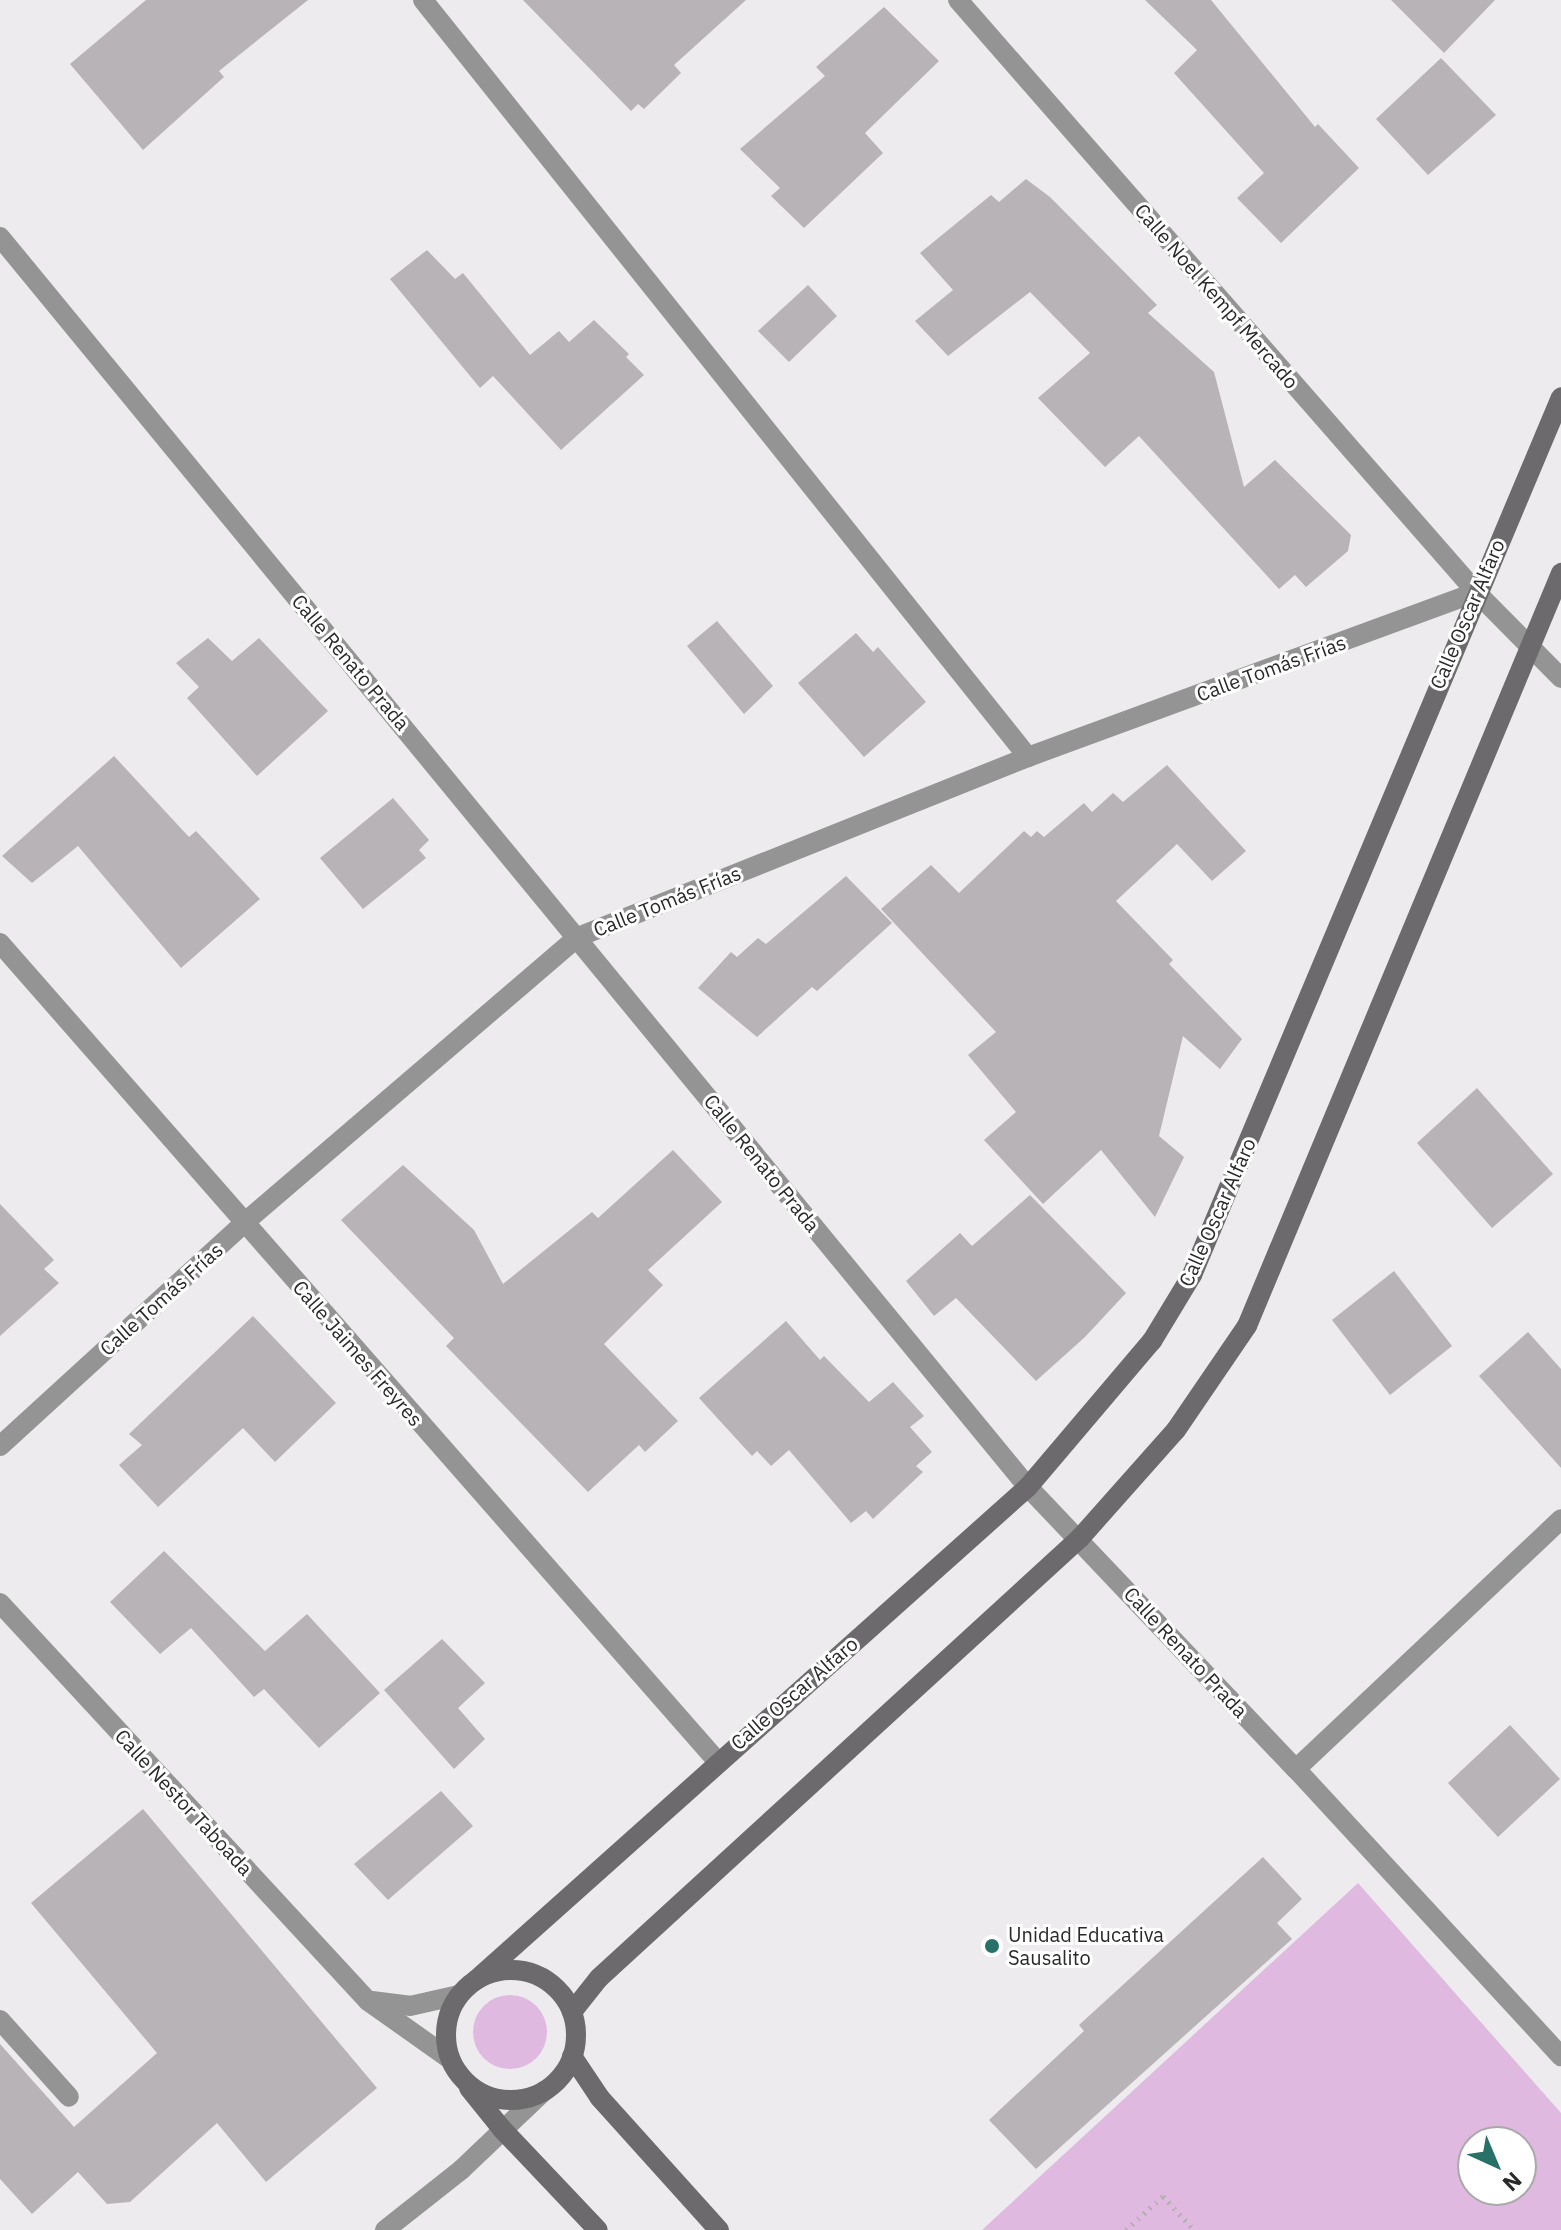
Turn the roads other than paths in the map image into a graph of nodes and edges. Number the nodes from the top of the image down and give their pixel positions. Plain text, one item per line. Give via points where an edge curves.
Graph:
1 (423, 0) edge
2 (958, 0) edge
3 (0, 237) edge
4 (1561, 397) edge
5 (1561, 573) edge
6 (1476, 592) junction
7 (1529, 647) junction
8 (1561, 678) edge
9 (1028, 757) junction
10 (578, 937) junction
11 (0, 943) edge
12 (244, 1223) junction
13 (0, 1446) edge
14 (1028, 1487) junction
15 (1561, 1519) edge
16 (1080, 1538) junction
17 (0, 1603) edge
18 (717, 1761) junction
19 (1296, 1769) junction
20 (476, 1980) junction
21 (459, 1995) junction
22 (368, 2001) junction
23 (572, 2012) junction
24 (0, 2020) edge
25 (572, 2056) junction
26 (1561, 2056) edge
27 (450, 2059) junction
28 (462, 2078) junction
29 (544, 2091) junction
30 (69, 2097) dead end
31 (502, 2129) junction
32 (385, 2230) edge
33 (598, 2230) edge
34 (719, 2230) edge

1 - 9 street
2 - 6 street, Calle Noel Kempf Mercado
3 - 10 street, Calle Renato Prada
4 - 6 main road, Calle Oscar Alfaro
5 - 7 main road
6 - 7 street, Calle Noel Kempf Mercado
6 - 9 street, Calle Tomás Frías
6 - 14 main road, Calle Oscar Alfaro via 1192,1275 1152,1341
7 - 8 street, Calle Noel Kempf Mercado
7 - 16 main road via 1247,1326 1176,1430
9 - 10 street, Calle Tomás Frías
10 - 12 street, Calle Tomás Frías
10 - 14 street, Calle Renato Prada
11 - 12 street, Calle Jaimes Freyres
12 - 13 street, Calle Tomás Frías
12 - 18 street, Calle Jaimes Freyres
14 - 16 street, Calle Renato Prada
14 - 18 main road, Calle Oscar Alfaro
15 - 19 street
16 - 19 street, Calle Renato Prada
16 - 23 main road via 599,1978
17 - 22 street, Calle Nestor Taboada
18 - 20 main road, Calle Oscar Alfaro
19 - 26 street, Calle Renato Prada
20 - 21 main road
20 - 23 main road via 513,1969 532,1973 563,1995
21 - 22 street via 410,2006
21 - 27 main road via 448,2015
22 - 27 street, Calle Nestor Taboada
23 - 25 main road
24 - 30 street
25 - 29 main road
25 - 34 main road via 600,2098
27 - 28 main road
28 - 29 main road via 479,2092 500,2099 523,2099
28 - 31 main road
29 - 31 street
31 - 32 street via 461,2170
31 - 33 main road

